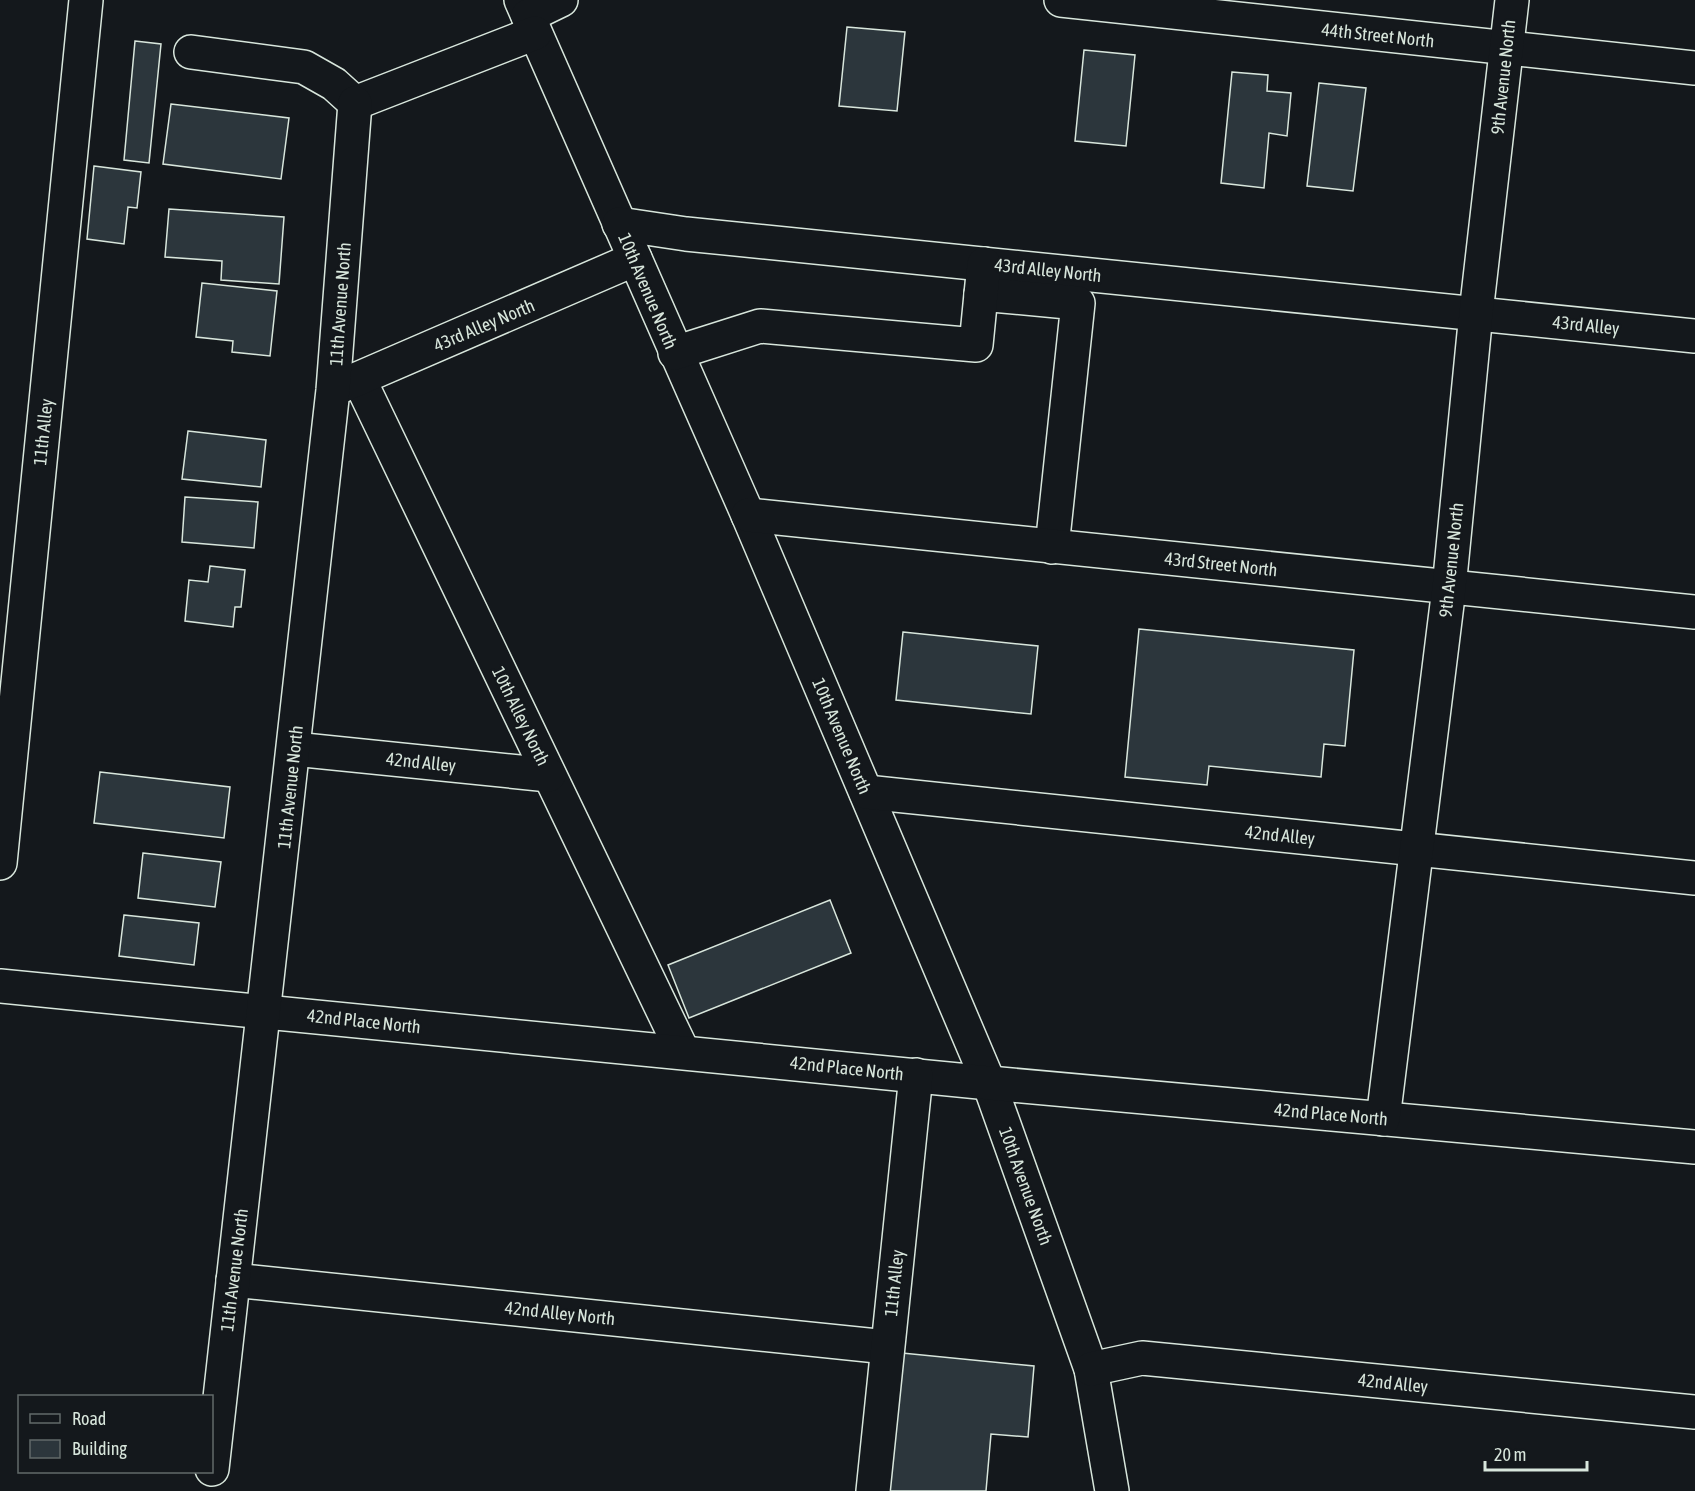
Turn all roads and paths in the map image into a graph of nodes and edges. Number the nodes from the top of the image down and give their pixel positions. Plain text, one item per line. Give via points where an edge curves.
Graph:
1 (86, 0) edge
2 (561, 0) edge
3 (1061, 0) edge
4 (1512, 0) edge
5 (528, 16) edge
6 (1506, 49) junction
7 (191, 52) dead end
8 (1695, 68) edge
9 (355, 104) junction
10 (619, 224) junction
11 (635, 259) junction
12 (983, 279) junction
13 (1476, 313) junction
14 (1695, 336) edge
15 (675, 353) junction
16 (346, 384) junction
17 (748, 515) junction
18 (1052, 547) junction
19 (1449, 588) junction
20 (1695, 612) edge
21 (6, 739) edge
22 (294, 749) junction
23 (549, 775) junction
24 (866, 792) junction
25 (1415, 850) junction
26 (0, 864) edge
27 (1695, 878) edge
28 (0, 986) edge
29 (265, 1011) junction
30 (683, 1052) junction
31 (916, 1075) junction
32 (989, 1083) junction
33 (1383, 1119) junction
34 (1695, 1147) edge
35 (233, 1280) junction
36 (887, 1347) junction
37 (1091, 1369) junction
38 (1695, 1412) edge
39 (213, 1453) edge
40 (211, 1473) edge
41 (209, 1491) edge
42 (873, 1491) edge
43 (1112, 1491) edge

1 - 21 street, 11th Alley
2 - 5 street
3 - 6 street, 44th Street North
4 - 6 street, 9th Avenue North
5 - 9 street
5 - 10 street, 10th Avenue North
6 - 8 street, 44th Street North
6 - 13 street, 9th Avenue North
7 - 9 street via 304,67 334,84
9 - 16 street, 11th Avenue North
10 - 11 street, 10th Avenue North
10 - 12 street, 43rd Alley North
11 - 15 street, 10th Avenue North
11 - 16 street, 43rd Alley North
12 - 13 street, 43rd Alley North
12 - 15 street via 976,345 760,326
12 - 18 street via 1078,303
13 - 14 street, 43rd Alley
13 - 19 street, 9th Avenue North
15 - 17 street, 10th Avenue North
16 - 22 street, 11th Avenue North
16 - 23 street, 10th Alley North
17 - 18 street, 43rd Street North
17 - 24 street, 10th Avenue North
18 - 19 street, 43rd Street North
19 - 20 street, 43rd Street North
19 - 25 street, 9th Avenue North
21 - 26 street, 11th Alley
22 - 23 street, 42nd Alley
22 - 29 street, 11th Avenue North
23 - 30 street, 10th Alley North
24 - 25 street, 42nd Alley
24 - 32 street, 10th Avenue North
25 - 27 street, 42nd Alley
25 - 33 street, 9th Avenue North
28 - 29 street, 42nd Place North
29 - 30 street, 42nd Place North
29 - 35 street, 11th Avenue North
30 - 31 street, 42nd Place North
31 - 32 street, 42nd Place North
31 - 36 street, 11th Alley
32 - 33 street, 42nd Place North
32 - 37 street, 10th Avenue North
33 - 34 street, 42nd Place North
35 - 36 street, 42nd Alley North
35 - 39 street, 11th Avenue North
36 - 42 street, 11th Alley
37 - 38 street, 42nd Alley via 1142,1358
37 - 43 street, 10th Avenue North
40 - 41 street, 11th Avenue North

